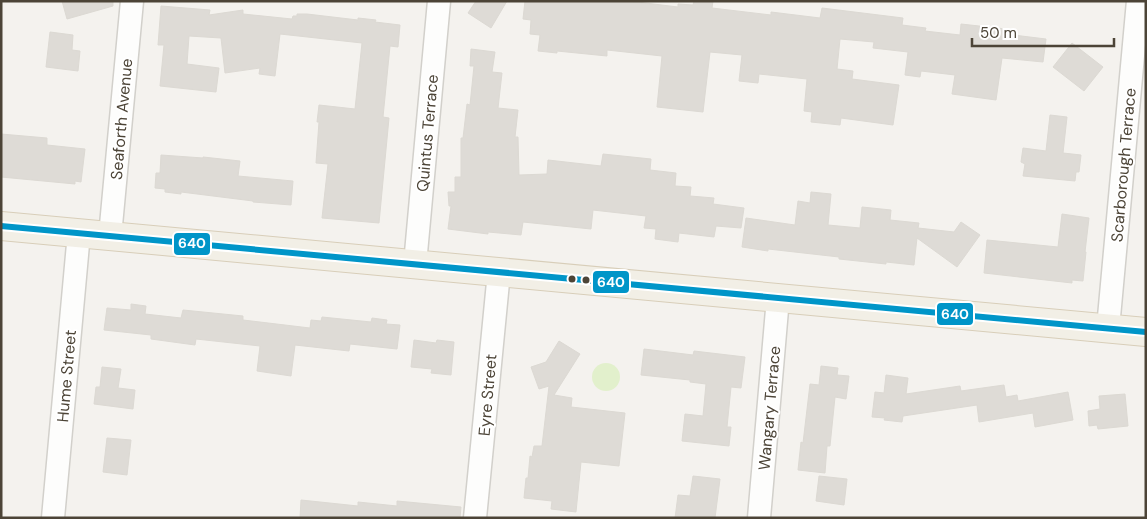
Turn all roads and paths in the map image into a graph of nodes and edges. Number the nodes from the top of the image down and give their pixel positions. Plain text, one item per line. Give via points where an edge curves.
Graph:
1 (132, 1) edge
2 (439, 1) edge
3 (1138, 1) edge
4 (1, 226) edge
5 (79, 233) junction
6 (110, 236) junction
7 (415, 264) junction
8 (499, 272) junction
9 (778, 298) junction
10 (1108, 328) junction
11 (1146, 332) edge
12 (53, 518) edge
13 (476, 518) edge
14 (759, 518) edge

1 - 6 street, Seaforth Avenue
2 - 7 street, Quintus Terrace
3 - 10 street, Scarborough Terrace
4 - 5 main road
5 - 6 main road
5 - 12 street, Hume Street
6 - 7 main road
7 - 8 main road
8 - 9 main road
8 - 13 street, Eyre Street
9 - 10 main road
9 - 14 street, Wangary Terrace
10 - 11 main road

